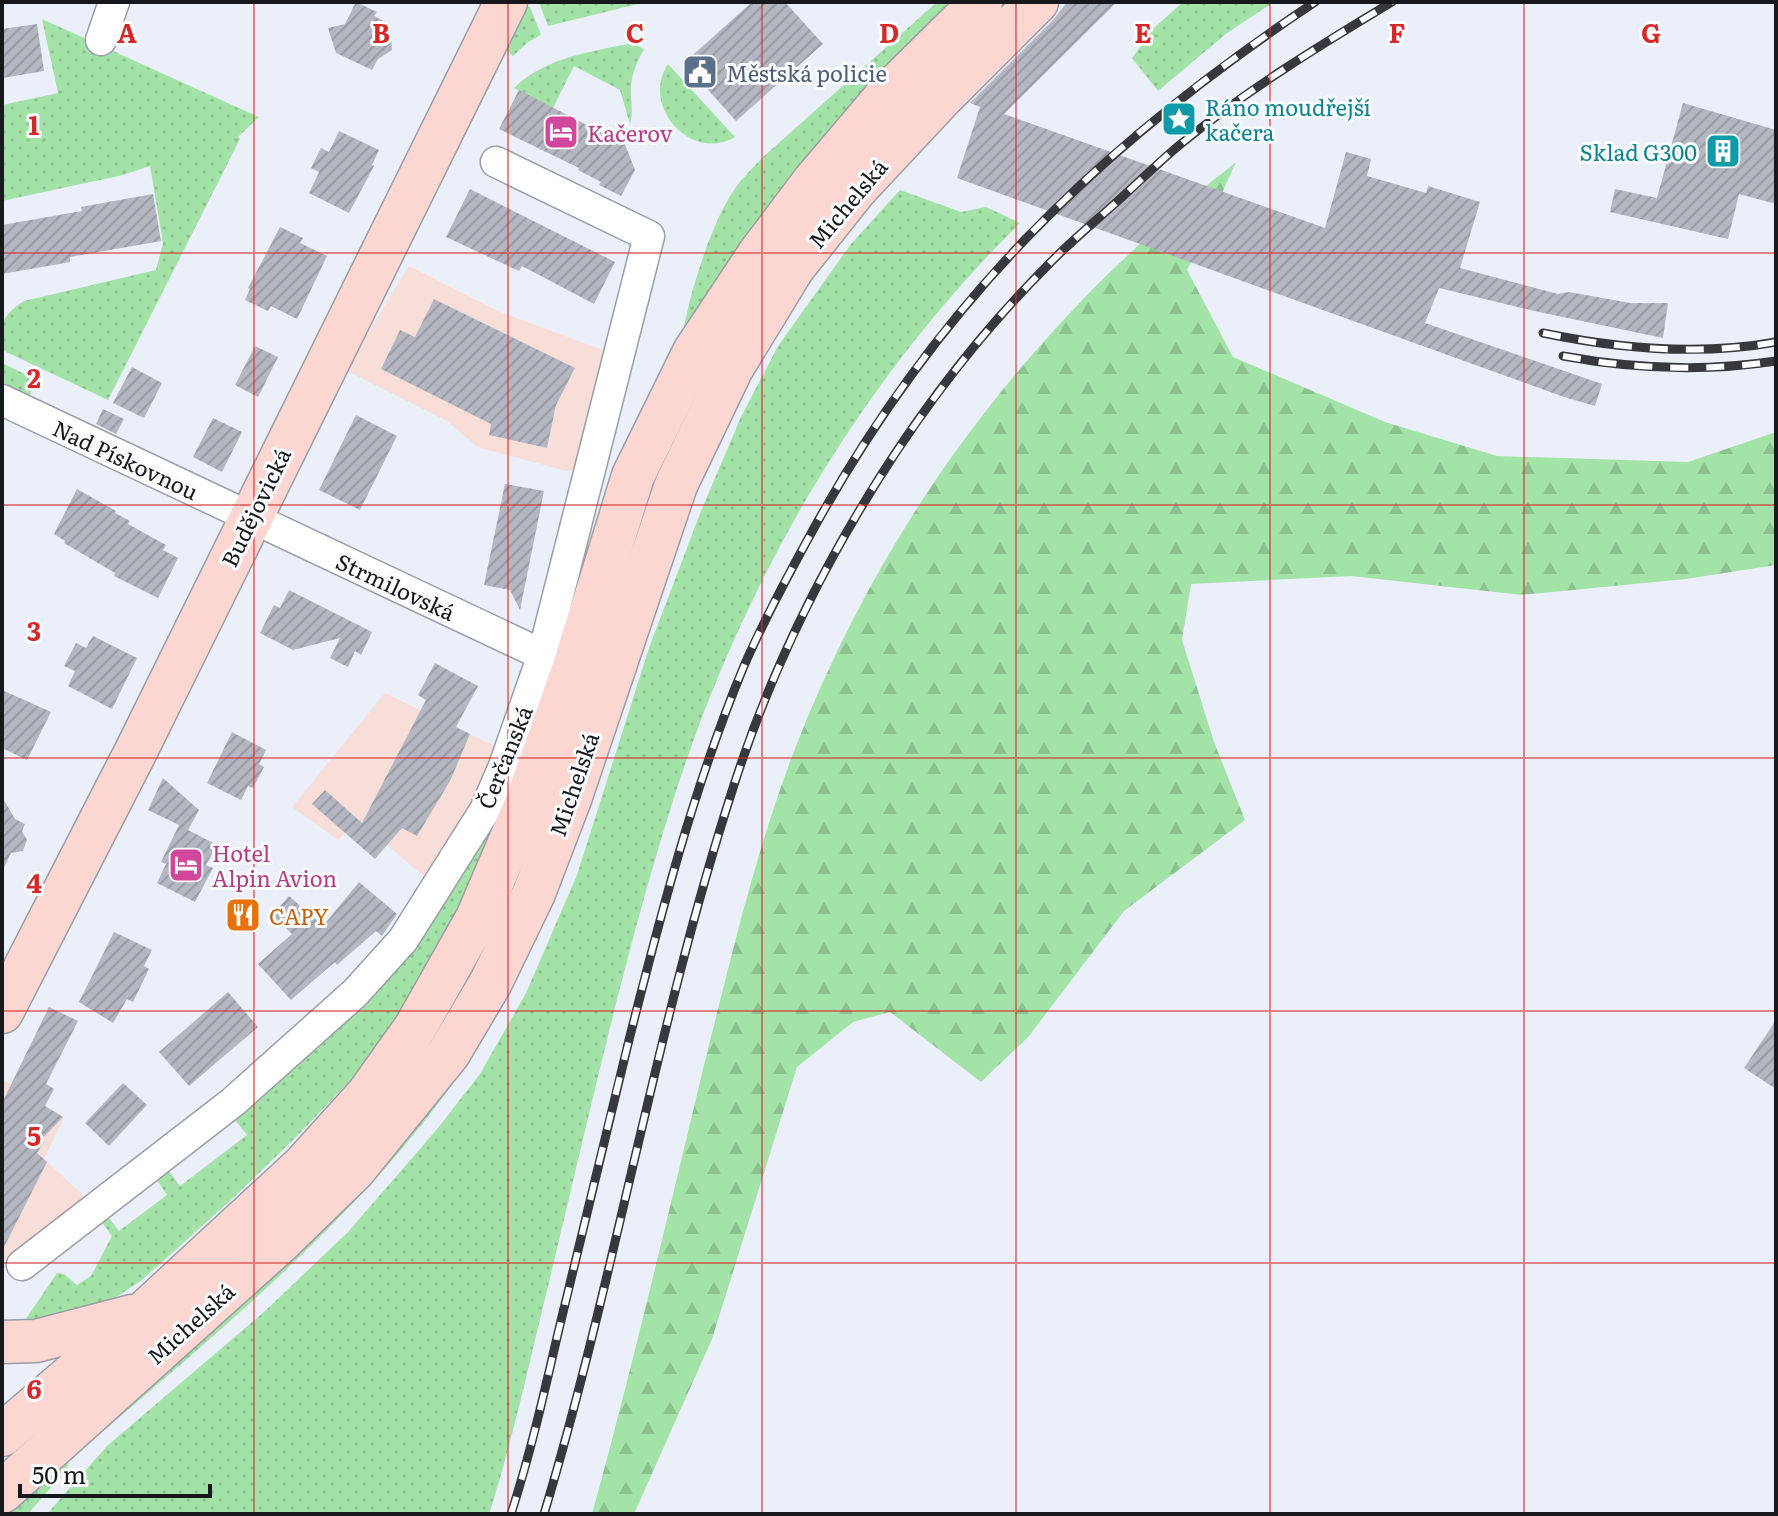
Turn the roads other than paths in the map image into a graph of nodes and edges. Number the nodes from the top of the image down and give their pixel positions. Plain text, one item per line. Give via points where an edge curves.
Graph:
1 (114, 2) edge
2 (506, 2) edge
3 (981, 2) edge
4 (1037, 2) edge
5 (101, 40) dead end
6 (496, 162) dead end
7 (2, 400) edge
8 (250, 517) junction
9 (543, 655) junction
10 (2, 1012) edge
11 (22, 1265) dead end
12 (145, 1312) junction
13 (2, 1342) edge
14 (2, 1435) edge
15 (4, 1475) edge

1 - 5 street
2 - 8 main road, Budějovická
3 - 12 main road, Michelská via 887,95 814,181 694,352 633,476 525,806 477,918 415,1028 368,1094 303,1166
4 - 15 main road, Michelská via 855,190 793,268 732,368 676,485 534,893 449,1053 354,1170 280,1242
6 - 9 street, Čerčanská via 649,236
7 - 8 street, Nad Pískovnou
8 - 9 street, Strmilovská
8 - 10 main road, Budějovická
9 - 11 street, Čerčanská via 485,810 403,940 355,993 233,1102
12 - 13 main road via 36,1341
12 - 14 main road, Michelská

